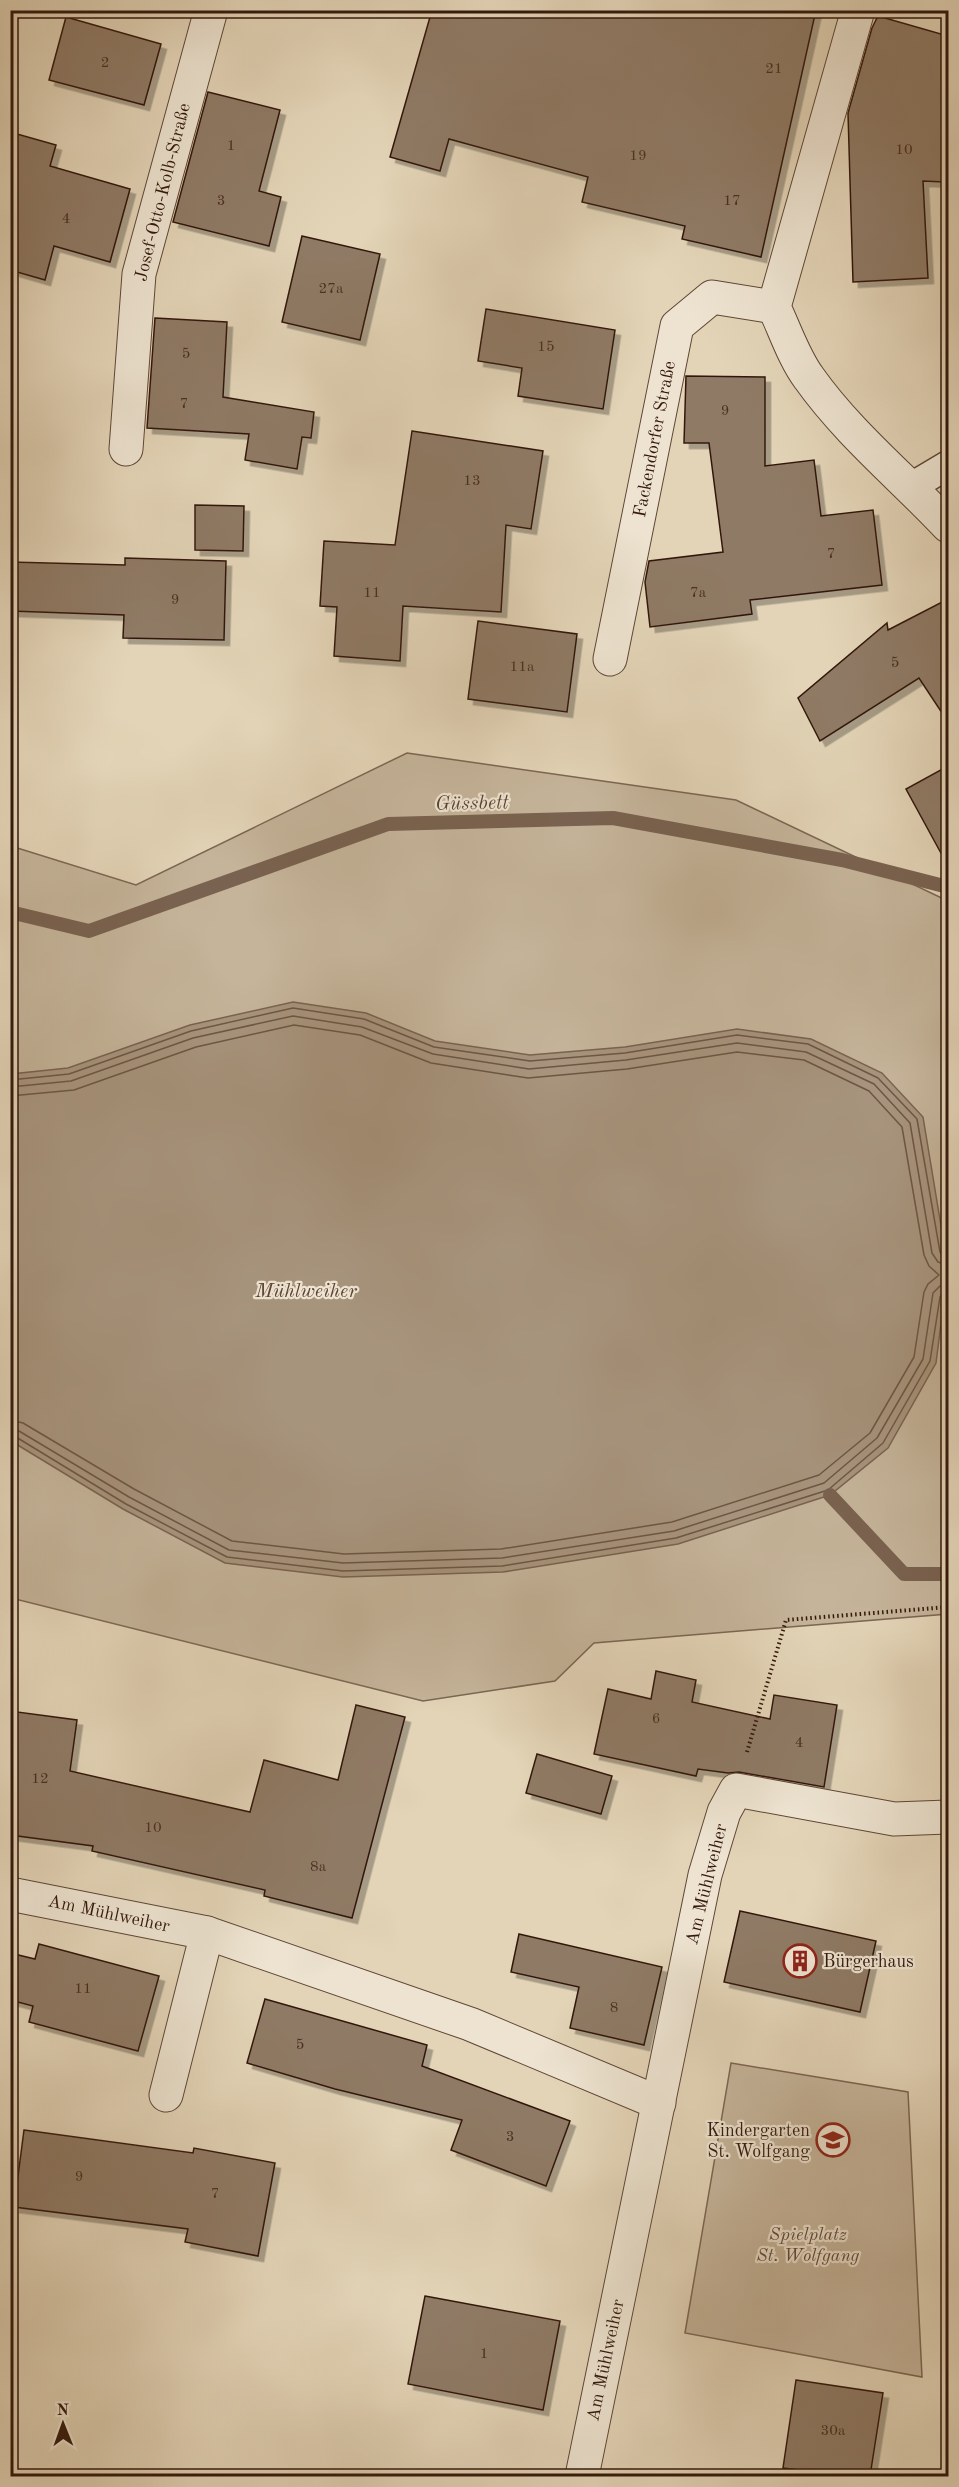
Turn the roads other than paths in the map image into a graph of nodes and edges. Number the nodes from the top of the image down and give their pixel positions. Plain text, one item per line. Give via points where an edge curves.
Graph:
1 (211, 10) edge
2 (858, 10) edge
3 (774, 307) junction
4 (126, 449) dead end
5 (948, 465) edge
6 (911, 487) junction
7 (948, 526) edge
8 (610, 658) dead end
9 (948, 1817) edge
10 (10, 1894) edge
11 (207, 1933) junction
12 (166, 2096) dead end
13 (659, 2103) junction
14 (582, 2476) edge

1 - 4 street, Josef-Otto-Kolb-Straße via 139,274
2 - 3 street
3 - 6 street via 808,377 857,436
3 - 8 street, Fackendorfer Straße via 712,297 677,326
5 - 6 lane
6 - 7 street
9 - 13 street, Am Mühlweiher via 894,1819 736,1790 724,1812 705,1875
10 - 11 street, Am Mühlweiher
11 - 12 street
11 - 13 street, Am Mühlweiher via 470,2024
13 - 14 street, Am Mühlweiher

